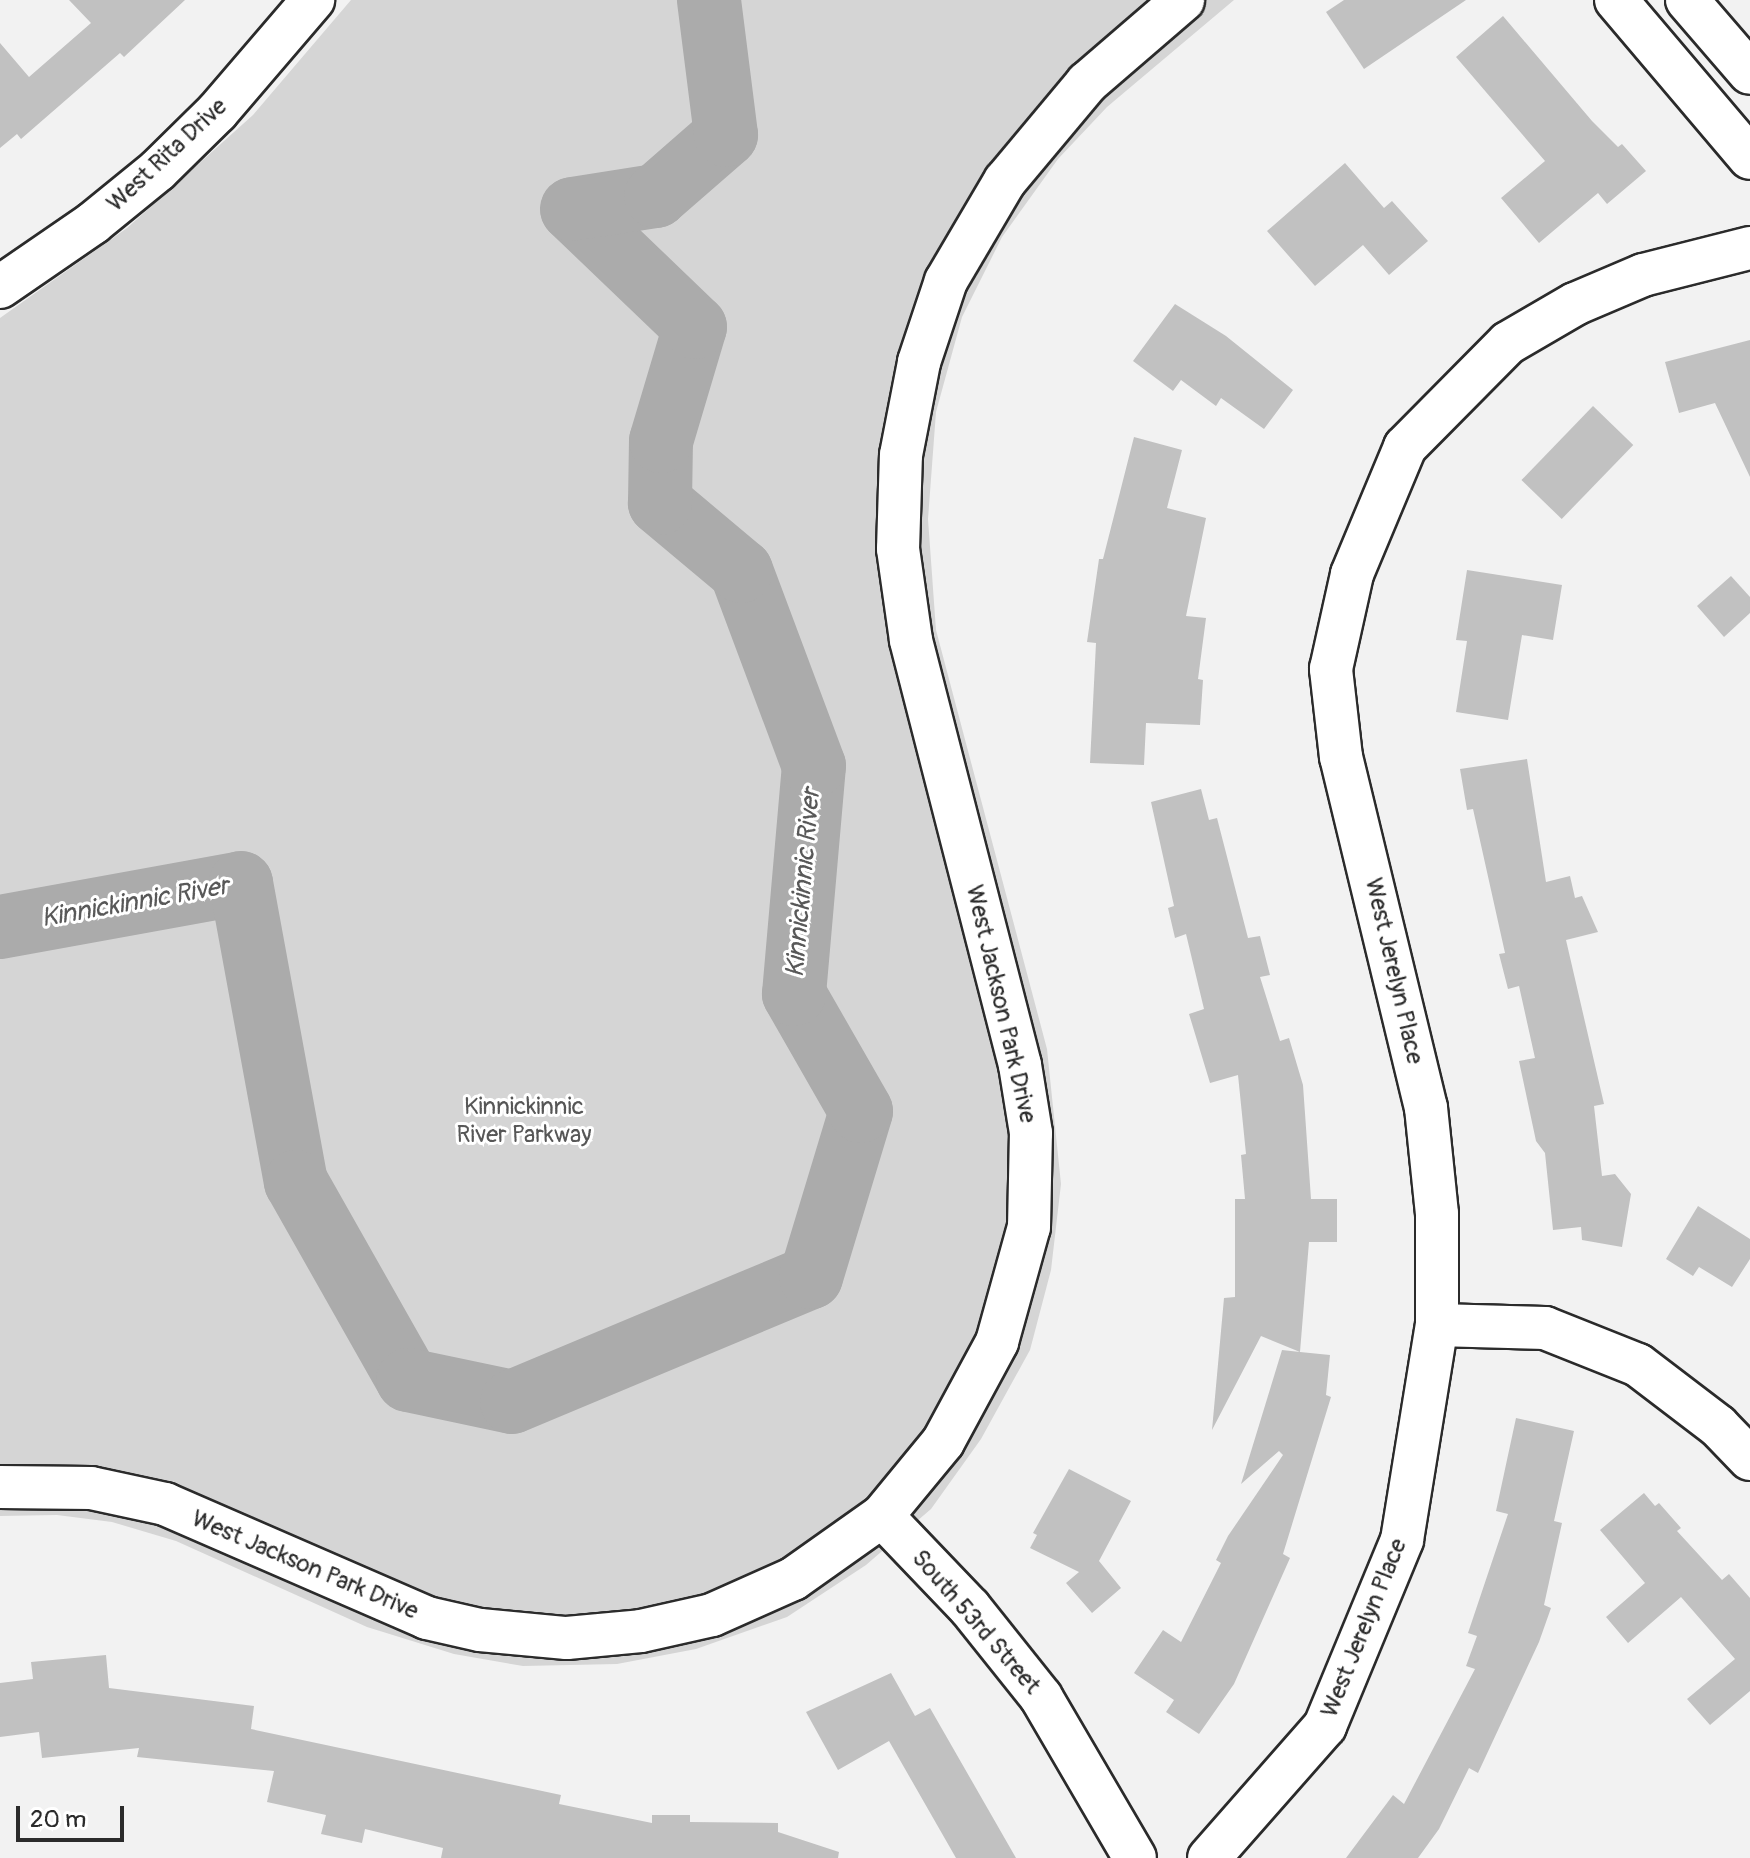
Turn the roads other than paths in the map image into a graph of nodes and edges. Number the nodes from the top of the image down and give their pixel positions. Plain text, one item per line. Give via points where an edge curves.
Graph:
1 (313, 0) edge
2 (1183, 0) edge
3 (1616, 0) edge
4 (1687, 0) edge
5 (1750, 73) edge
6 (1750, 158) edge
7 (1750, 248) edge
8 (0, 287) edge
9 (1437, 1325) junction
10 (1750, 1459) edge
11 (0, 1487) edge
12 (882, 1516) junction
13 (1135, 1858) edge
14 (1209, 1858) edge

1 - 8 street, West Rita Drive via 217,112 158,170
2 - 12 street, West Jackson Park Drive via 1087,83 1005,181 946,281 919,362 901,455 898,549 911,640 1020,1065 1031,1133 1029,1227 997,1342 943,1442
3 - 6 street
4 - 5 street
7 - 9 street, West Jerelyn Place via 1643,275 1575,304 1508,343 1405,447 1352,574 1331,669 1341,757 1426,1108 1437,1214
9 - 10 street via 1545,1328 1638,1365 1718,1426
9 - 14 street, West Jerelyn Place via 1402,1540 1325,1726
11 - 12 street, West Jackson Park Drive via 91,1488 165,1504 427,1618 480,1630 567,1638 641,1631 712,1615 793,1579
12 - 13 street, South 53rd Street via 970,1608 1041,1697

